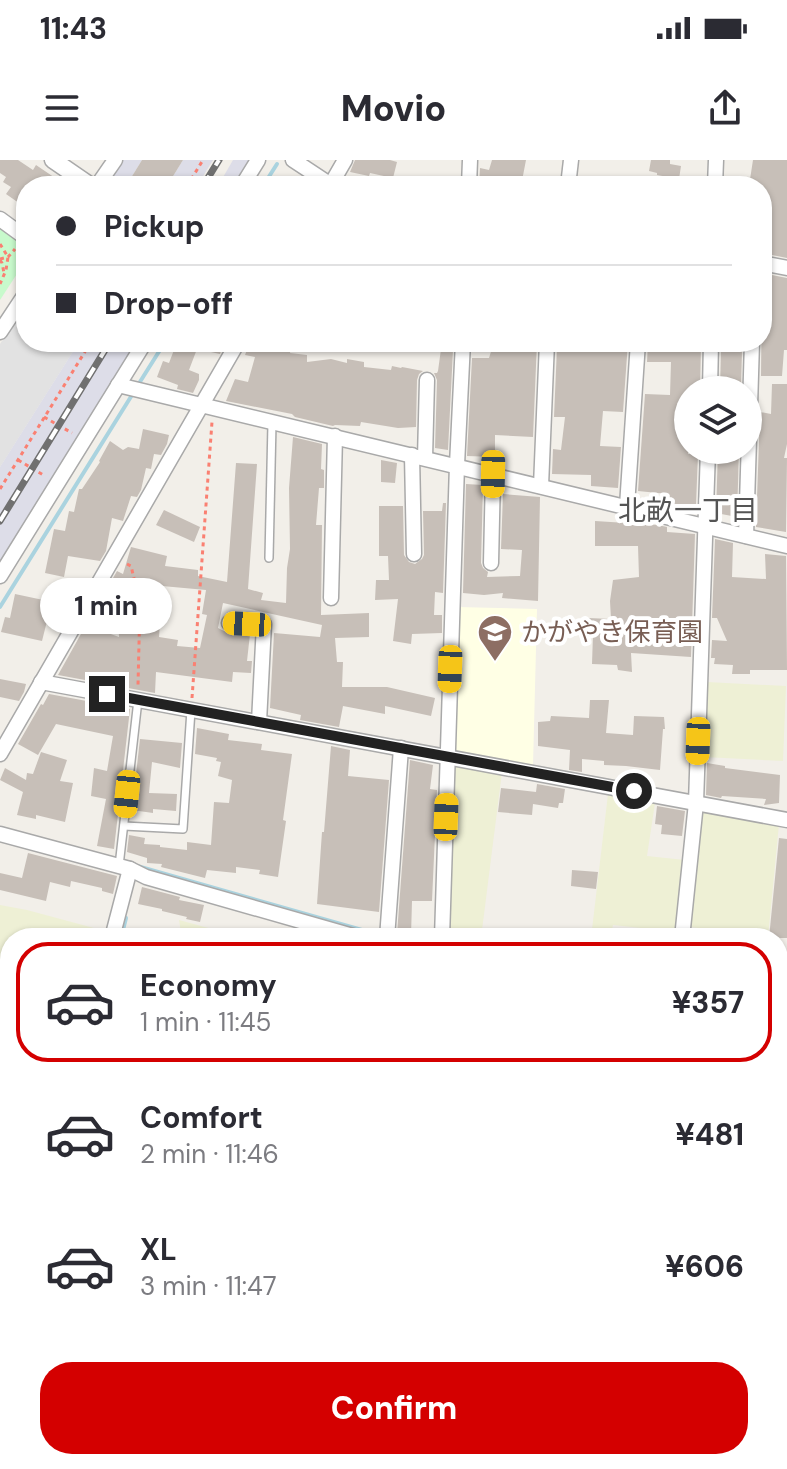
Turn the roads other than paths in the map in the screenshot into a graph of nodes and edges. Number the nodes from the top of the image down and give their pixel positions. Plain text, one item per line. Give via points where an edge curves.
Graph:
1 (53, 160) edge
2 (115, 160) edge
3 (293, 160) edge
4 (78, 176) edge
5 (102, 176) edge
6 (318, 176) edge
7 (16, 308) edge
8 (0, 332) edge
9 (139, 352) edge
10 (233, 352) edge
11 (463, 352) edge
12 (547, 352) edge
13 (637, 352) edge
14 (711, 352) edge
15 (752, 352) edge
16 (710, 376) edge
17 (427, 380) dead end
18 (118, 385) junction
19 (207, 405) junction
20 (272, 421) junction
21 (335, 436) junction
22 (419, 456) junction
23 (708, 464) edge
24 (457, 465) junction
25 (493, 474) junction
26 (541, 486) junction
27 (627, 506) junction
28 (707, 525) junction
29 (746, 536) junction
30 (787, 546) edge
31 (414, 554) dead end
32 (269, 558) dead end
33 (491, 563) dead end
34 (0, 576) edge
35 (331, 598) dead end
36 (229, 623) dead end
37 (41, 682) junction
38 (138, 700) junction
39 (191, 710) junction
40 (259, 722) junction
41 (401, 748) junction
42 (0, 754) edge
43 (448, 757) junction
44 (696, 803) junction
45 (787, 820) edge
46 (124, 826) junction
47 (0, 834) edge
48 (125, 868) junction
49 (114, 928) edge
50 (325, 928) edge
51 (388, 928) edge
52 (442, 928) edge
53 (683, 928) edge

1 - 4 street
2 - 5 street
3 - 6 street
7 - 8 street
9 - 18 street
10 - 19 street
11 - 24 street
12 - 26 street
13 - 27 street
14 - 16 street
15 - 29 street
17 - 22 street
18 - 19 street
18 - 34 street
19 - 20 street
19 - 37 street
20 - 21 street
20 - 32 lane
21 - 22 street
21 - 35 street
22 - 24 street
22 - 31 street
23 - 28 street
24 - 25 street
24 - 43 street
25 - 26 street
25 - 33 street
26 - 27 street
27 - 28 street
28 - 29 street
28 - 44 street
29 - 30 street
36 - 40 street via 264,624
37 - 38 street
37 - 42 street
38 - 39 street
38 - 46 lane
39 - 40 street
39 - 46 lane via 183,829
40 - 41 street
41 - 43 street
41 - 51 street
43 - 44 street
43 - 52 street
44 - 45 street
44 - 53 street
46 - 48 lane
47 - 48 street
48 - 49 street
48 - 50 street

